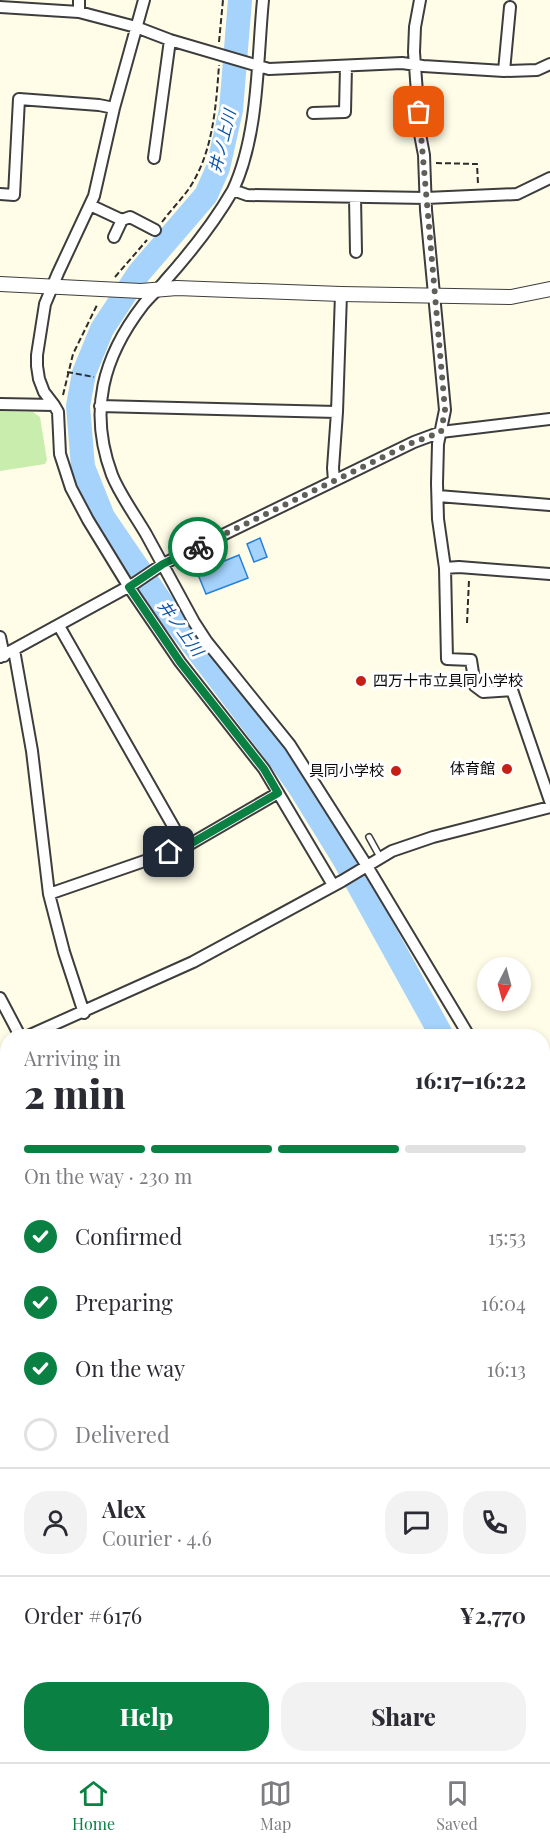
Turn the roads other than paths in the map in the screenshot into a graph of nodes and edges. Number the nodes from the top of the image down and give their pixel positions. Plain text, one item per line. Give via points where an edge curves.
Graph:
1 (79, 0) edge
2 (144, 0) edge
3 (263, 0) edge
4 (420, 0) edge
5 (0, 7) edge
6 (510, 7) dead end
7 (79, 12) junction
8 (136, 27) junction
9 (170, 40) junction
10 (550, 64) edge
11 (258, 66) junction
12 (346, 66) junction
13 (415, 66) junction
14 (504, 71) junction
15 (114, 108) junction
16 (313, 113) dead end
17 (154, 158) dead end
18 (550, 178) edge
19 (233, 190) junction
20 (0, 194) edge
21 (355, 197) junction
22 (426, 198) junction
23 (90, 205) junction
24 (122, 220) junction
25 (155, 230) road end
26 (114, 237) dead end
27 (356, 252) dead end
28 (0, 284) edge
29 (52, 286) junction
30 (159, 289) junction
31 (550, 289) edge
32 (341, 294) junction
33 (435, 295) junction
34 (0, 404) edge
35 (54, 405) junction
36 (100, 406) junction
37 (337, 412) junction
38 (550, 419) edge
39 (441, 432) junction
40 (334, 481) junction
41 (438, 496) junction
42 (550, 505) edge
43 (161, 566) junction
44 (445, 568) junction
45 (550, 574) edge
46 (132, 585) junction
47 (59, 626) junction
48 (0, 637) edge
49 (14, 650) junction
50 (2, 656) edge
51 (278, 793) junction
52 (550, 801) edge
53 (550, 807) edge
54 (369, 837) dead end
55 (185, 847) junction
56 (380, 857) junction
57 (365, 867) junction
58 (338, 883) junction
59 (49, 894) junction
60 (0, 998) edge
61 (84, 1013) junction
62 (16, 1029) edge
63 (45, 1029) edge
64 (465, 1029) edge

1 - 7 street
2 - 8 street
3 - 11 street
4 - 13 street
5 - 7 street
6 - 14 street
7 - 8 street
8 - 9 street
8 - 15 street
9 - 11 street
9 - 17 street
10 - 14 street via 537,70
11 - 12 street via 281,70
11 - 19 street via 249,135
12 - 13 street
12 - 16 street via 345,112
13 - 14 street
13 - 22 street
15 - 20 street via 19,99 14,195
15 - 23 street
18 - 22 street via 517,194
19 - 21 street via 247,195
19 - 30 street
21 - 22 street
21 - 27 street
22 - 33 street
23 - 24 street
23 - 29 street
24 - 25 street via 130,217
24 - 26 street
28 - 29 street
29 - 30 street
29 - 35 street via 45,304 37,355 39,379
30 - 32 street
30 - 36 street via 127,327 103,379
31 - 33 street via 511,297
32 - 33 street
32 - 37 street
33 - 39 street via 445,410
34 - 35 street
35 - 46 street via 58,412 60,454 71,488
36 - 37 street
36 - 43 street via 102,441 112,476
37 - 40 street
38 - 39 street
39 - 40 street
39 - 41 street
40 - 43 street
41 - 42 street
41 - 44 street
43 - 46 street
43 - 57 street via 207,642 290,745
44 - 45 street
44 - 52 street via 447,659 471,660 476,686 483,692 512,690
46 - 47 street
46 - 51 street via 180,662 264,769
47 - 49 street
47 - 55 street
48 - 50 street
49 - 50 street
49 - 59 street via 32,751
51 - 55 street
51 - 58 street
53 - 56 street via 433,837
54 - 56 lane
55 - 59 street
56 - 57 street
57 - 58 street
57 - 64 street
58 - 61 street via 193,962
59 - 61 street
60 - 62 street
61 - 63 street

